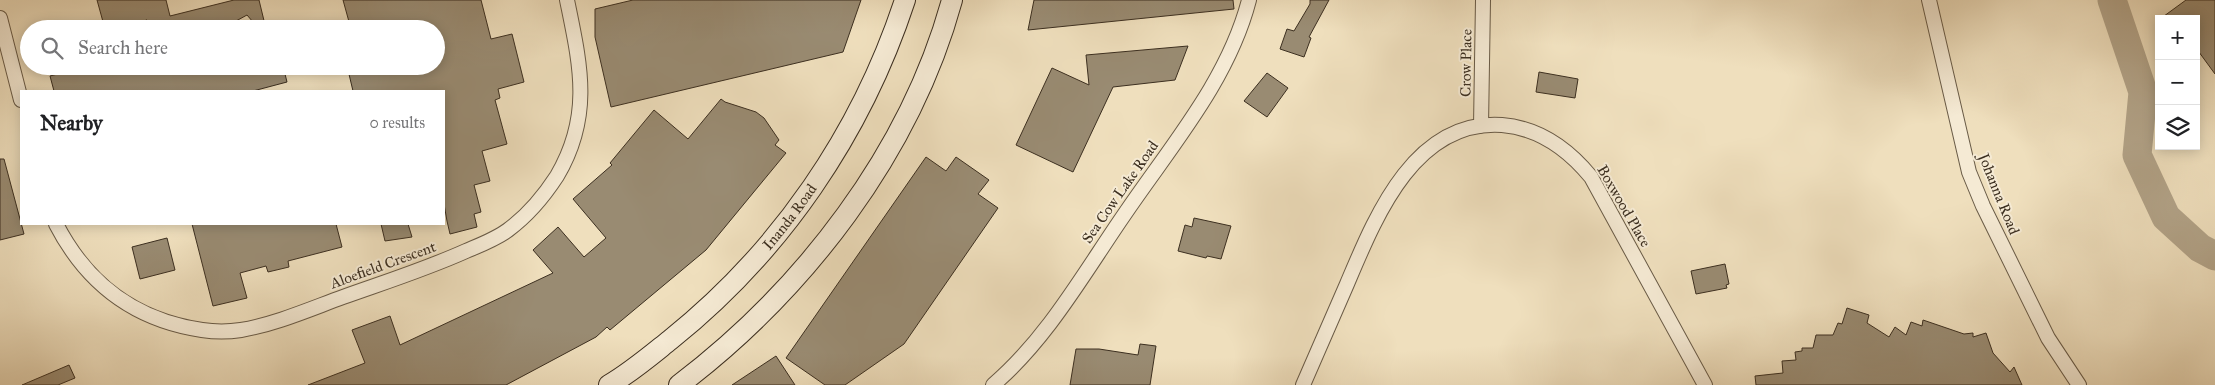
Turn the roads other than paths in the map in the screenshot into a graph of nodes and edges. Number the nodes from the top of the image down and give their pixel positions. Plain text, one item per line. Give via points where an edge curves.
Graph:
1 (566, 0) edge
2 (905, 0) edge
3 (952, 0) edge
4 (1249, 0) edge
5 (1483, 0) edge
6 (1929, 0) edge
7 (0, 18) edge
8 (20, 96) edge
9 (1481, 126) junction
10 (57, 225) edge
11 (1013, 368) junction
12 (609, 385) edge
13 (680, 385) edge
14 (993, 385) edge
15 (1012, 385) edge
16 (1303, 385) edge
17 (1705, 385) edge
18 (2079, 385) edge

1 - 10 street, Aloefield Crescent via 581,80 579,109 569,150 557,176 523,217 507,231 454,257 274,321 241,330 202,330 159,320 115,297 79,262
2 - 12 main road, Inanda Road via 892,39 844,138 818,182 782,230 702,315
3 - 13 main road via 913,102 854,204 779,298
4 - 11 street, Sea Cow Lake Road via 1233,44 1201,104 1046,329
5 - 9 street, Crow Place
6 - 18 street, Johanna Road via 1969,172 2048,338
7 - 8 street
9 - 16 street, Boxwood Place via 1447,138 1409,168 1392,190 1362,248
9 - 17 street, Boxwood Place via 1515,126 1536,133 1558,144 1577,160 1590,177
11 - 14 street, Sea Cow Lake Road
11 - 15 street

